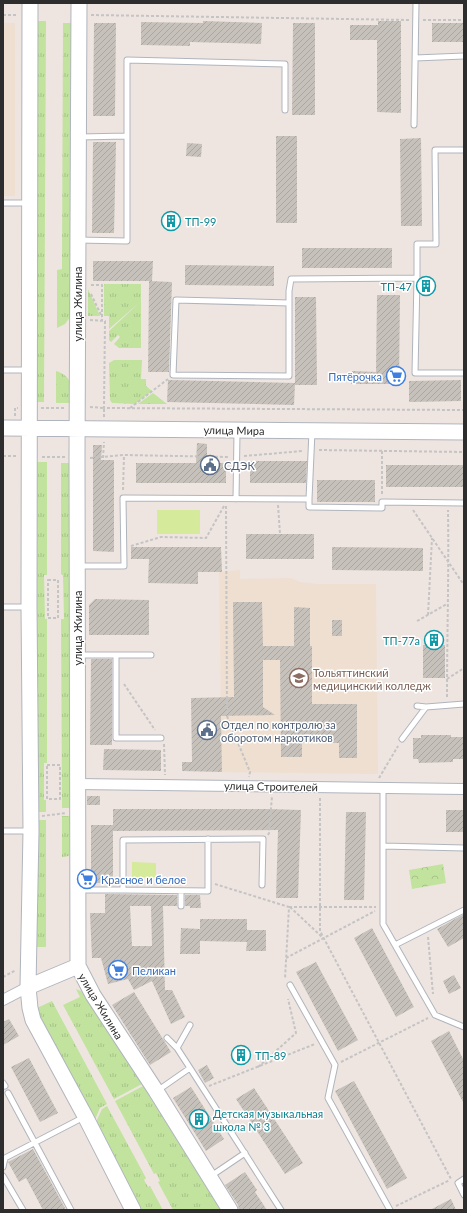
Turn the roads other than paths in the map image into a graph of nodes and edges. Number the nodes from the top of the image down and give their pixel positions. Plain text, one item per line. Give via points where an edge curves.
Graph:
1 (30, 3) edge
2 (416, 3) edge
3 (79, 9) edge
4 (464, 56) edge
5 (415, 58) junction
6 (285, 110) dead end
7 (414, 126) dead end
8 (127, 136) junction
9 (78, 138) junction
10 (464, 150) edge
11 (3, 203) edge
12 (29, 203) junction
13 (78, 240) junction
14 (417, 278) junction
15 (289, 303) junction
16 (3, 370) edge
17 (29, 370) junction
18 (464, 373) edge
19 (3, 428) edge
20 (29, 428) junction
21 (77, 428) junction
22 (237, 430) junction
23 (312, 430) junction
24 (464, 432) edge
25 (236, 499) junction
26 (309, 499) junction
27 (464, 502) edge
28 (77, 566) junction
29 (3, 607) edge
30 (29, 607) junction
31 (77, 655) junction
32 (116, 655) junction
33 (152, 655) dead end
34 (464, 704) edge
35 (417, 706) dead end
36 (426, 707) junction
37 (161, 738) road end
38 (402, 739) road end
39 (381, 783) junction
40 (77, 784) junction
41 (464, 789) edge
42 (31, 824) junction
43 (3, 831) edge
44 (208, 840) junction
45 (383, 846) junction
46 (464, 848) edge
47 (262, 885) dead end
48 (77, 890) junction
49 (123, 890) junction
50 (181, 891) junction
51 (181, 906) dead end
52 (464, 910) edge
53 (395, 945) junction
54 (78, 966) junction
55 (287, 985) road end
56 (28, 987) junction
57 (3, 1000) edge
58 (190, 1025) dead end
59 (464, 1027) edge
60 (167, 1038) dead end
61 (177, 1048) junction
62 (190, 1068) junction
63 (156, 1091) junction
64 (8, 1093) dead end
65 (85, 1116) junction
66 (34, 1143) junction
67 (245, 1153) junction
68 (3, 1167) edge
69 (3, 1176) edge
70 (210, 1177) junction
71 (464, 1179) edge
72 (464, 1195) edge
73 (390, 1209) edge
74 (22, 1210) edge
75 (71, 1210) edge
76 (133, 1210) edge
77 (230, 1210) edge
78 (281, 1210) edge

1 - 12 main road
2 - 5 lane
3 - 9 main road, улица Жилина
4 - 5 lane
5 - 7 lane
6 - 8 lane via 285,64 127,60
8 - 9 lane
8 - 13 lane via 127,242
9 - 13 main road, улица Жилина
10 - 14 lane via 435,150 436,244 417,244
11 - 12 lane
12 - 17 main road
13 - 21 main road, улица Жилина
14 - 15 lane via 291,279
14 - 18 lane via 415,373
15 - 15 lane via 289,376 174,375 176,300
16 - 17 lane
17 - 20 main road
19 - 20 main road, улица Мира
20 - 21 main road, улица Мира
20 - 30 main road
21 - 22 main road, улица Мира
21 - 28 main road, улица Жилина
22 - 23 main road, улица Мира
22 - 25 lane
23 - 24 main road, улица Мира
23 - 26 lane
25 - 26 lane
25 - 28 lane via 123,498 124,566
26 - 27 lane via 309,507 382,508 382,502
28 - 31 main road, улица Жилина
29 - 30 lane
30 - 42 main road
31 - 32 lane
31 - 40 main road, улица Жилина
32 - 33 lane
32 - 37 lane via 116,738
34 - 36 lane
35 - 36 lane
36 - 38 lane
39 - 40 street, улица Строителей via 320,787
39 - 41 street, улица Строителей
39 - 45 lane
40 - 48 main road, улица Жилина
42 - 43 lane
42 - 56 main road
44 - 47 lane via 262,839
44 - 49 lane via 123,840
44 - 50 lane via 208,891
45 - 46 lane
45 - 53 lane via 383,924
48 - 49 lane
48 - 54 main road, улица Жилина
49 - 50 lane
50 - 51 lane
52 - 53 lane
53 - 59 lane via 435,1015
54 - 56 main road
54 - 63 main road, улица Жилина via 93,995
55 - 73 lane via 335,1065 328,1098
56 - 57 street
56 - 65 main road via 33,1020
58 - 61 lane
60 - 61 lane
61 - 62 lane
62 - 63 lane
62 - 67 lane
63 - 70 main road, улица Жилина
64 - 66 lane
65 - 66 lane
65 - 76 main road
66 - 68 lane via 5,1158
66 - 75 lane
67 - 70 lane
67 - 78 lane
69 - 74 lane
70 - 77 main road, улица Жилина
71 - 72 lane via 458,1183

